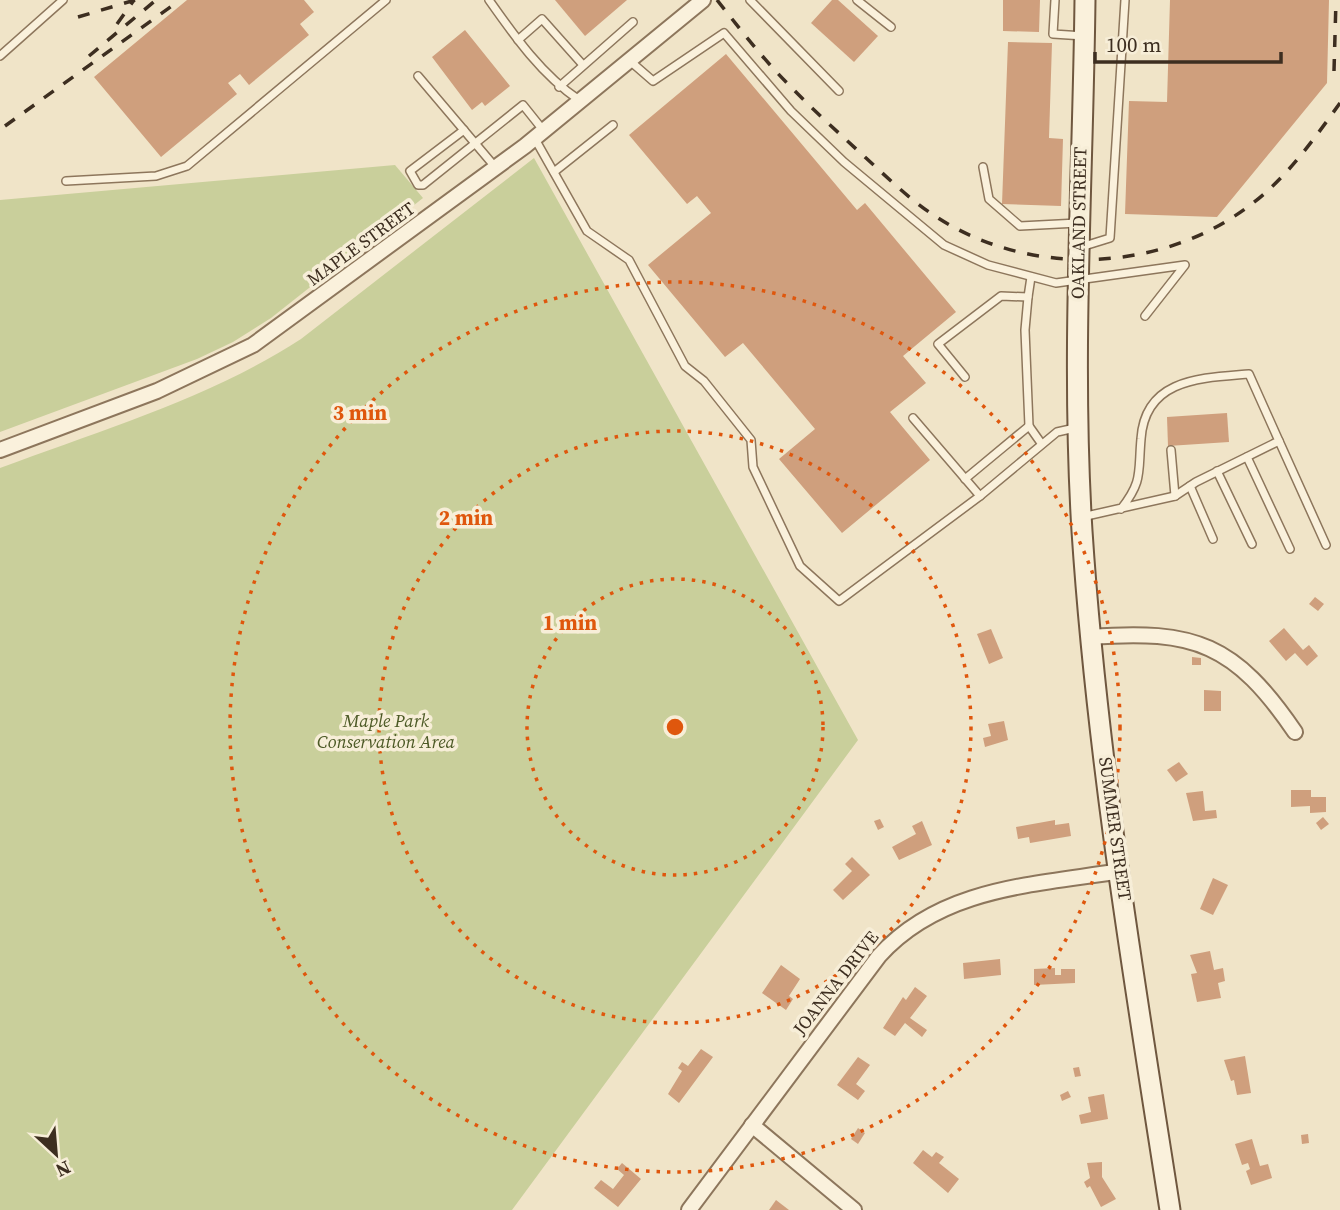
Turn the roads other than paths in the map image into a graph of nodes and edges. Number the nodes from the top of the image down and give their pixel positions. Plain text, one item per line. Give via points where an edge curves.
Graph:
1 (63, 0) edge
2 (386, 0) edge
3 (489, 0) edge
4 (750, 0) edge
5 (857, 0) edge
6 (1055, 0) edge
7 (1085, 0) edge
8 (1125, 0) edge
9 (695, 2) edge
10 (633, 22) dead end
11 (891, 27) dead end
12 (1085, 36) junction
13 (518, 40) junction
14 (0, 56) edge
15 (630, 60) junction
16 (583, 65) junction
17 (418, 76) dead end
18 (559, 87) junction
19 (839, 91) dead end
20 (580, 100) junction
21 (613, 125) dead end
22 (464, 130) junction
23 (539, 134) junction
24 (475, 143) junction
25 (983, 167) dead end
26 (496, 168) junction
27 (554, 172) junction
28 (66, 181) dead end
29 (1079, 223) junction
30 (1078, 248) junction
31 (1031, 277) junction
32 (1077, 280) junction
33 (1028, 297) junction
34 (1145, 316) dead end
35 (965, 377) dead end
36 (912, 418) dead end
37 (1029, 426) junction
38 (1078, 437) junction
39 (1279, 441) junction
40 (1041, 443) junction
41 (0, 450) edge
42 (1171, 450) dead end
43 (1247, 457) junction
44 (1217, 471) junction
45 (965, 479) junction
46 (1190, 486) junction
47 (980, 496) junction
48 (1175, 496) junction
49 (1121, 509) junction
50 (1082, 517) junction
51 (1213, 539) dead end
52 (1252, 544) dead end
53 (1326, 545) dead end
54 (1290, 549) dead end
55 (1090, 637) junction
56 (1295, 732) dead end
57 (1121, 872) junction
58 (752, 1125) junction
59 (689, 1210) edge
60 (854, 1210) edge
61 (1170, 1210) edge

1 - 14 lane
2 - 28 lane via 187,166 156,176
3 - 13 lane
4 - 19 lane
5 - 11 lane
6 - 12 lane via 1053,34
7 - 12 main road, OAKLAND STREET
8 - 30 lane via 1110,238
9 - 15 street, MAPLE STREET
10 - 16 lane
12 - 29 main road, OAKLAND STREET
13 - 16 lane via 542,19
13 - 18 lane
15 - 20 street, MAPLE STREET
15 - 31 lane via 653,81 724,33 791,111 944,245 988,265
16 - 18 lane
17 - 22 lane
18 - 20 lane
20 - 23 street, MAPLE STREET
21 - 27 lane
22 - 24 lane
22 - 24 lane via 410,171 410,176 423,185
23 - 24 lane via 523,105
23 - 26 street, MAPLE STREET
23 - 27 lane
24 - 26 lane
25 - 29 lane via 989,199 1020,226
26 - 41 street, MAPLE STREET via 280,326 226,360 158,391
27 - 47 lane via 587,231 629,260 685,366 704,381 751,440 753,467 800,566 839,600
29 - 30 main road, OAKLAND STREET
30 - 32 main road, OAKLAND STREET
31 - 32 lane via 1056,283
31 - 33 lane
32 - 34 lane via 1185,265
32 - 38 main road, OAKLAND STREET
33 - 35 lane via 1002,296 938,344
33 - 37 lane
36 - 45 lane
37 - 40 lane
37 - 45 lane
38 - 40 lane via 1057,432
38 - 50 main road, SUMMER STREET
39 - 43 lane
39 - 49 lane via 1249,374 1191,380 1172,387 1145,415 1141,475
39 - 53 lane
40 - 47 lane
42 - 48 lane
43 - 44 lane
43 - 54 lane
44 - 46 lane
44 - 52 lane
45 - 47 lane
46 - 48 lane
46 - 51 lane
48 - 49 lane
49 - 50 lane
50 - 55 main road, SUMMER STREET
55 - 56 street via 1141,634 1212,650 1247,670
55 - 57 main road, SUMMER STREET
57 - 58 street, JOANNA DRIVE via 986,893 914,923 879,956
57 - 61 main road, SUMMER STREET
58 - 59 street, JOANNA DRIVE
58 - 60 street

